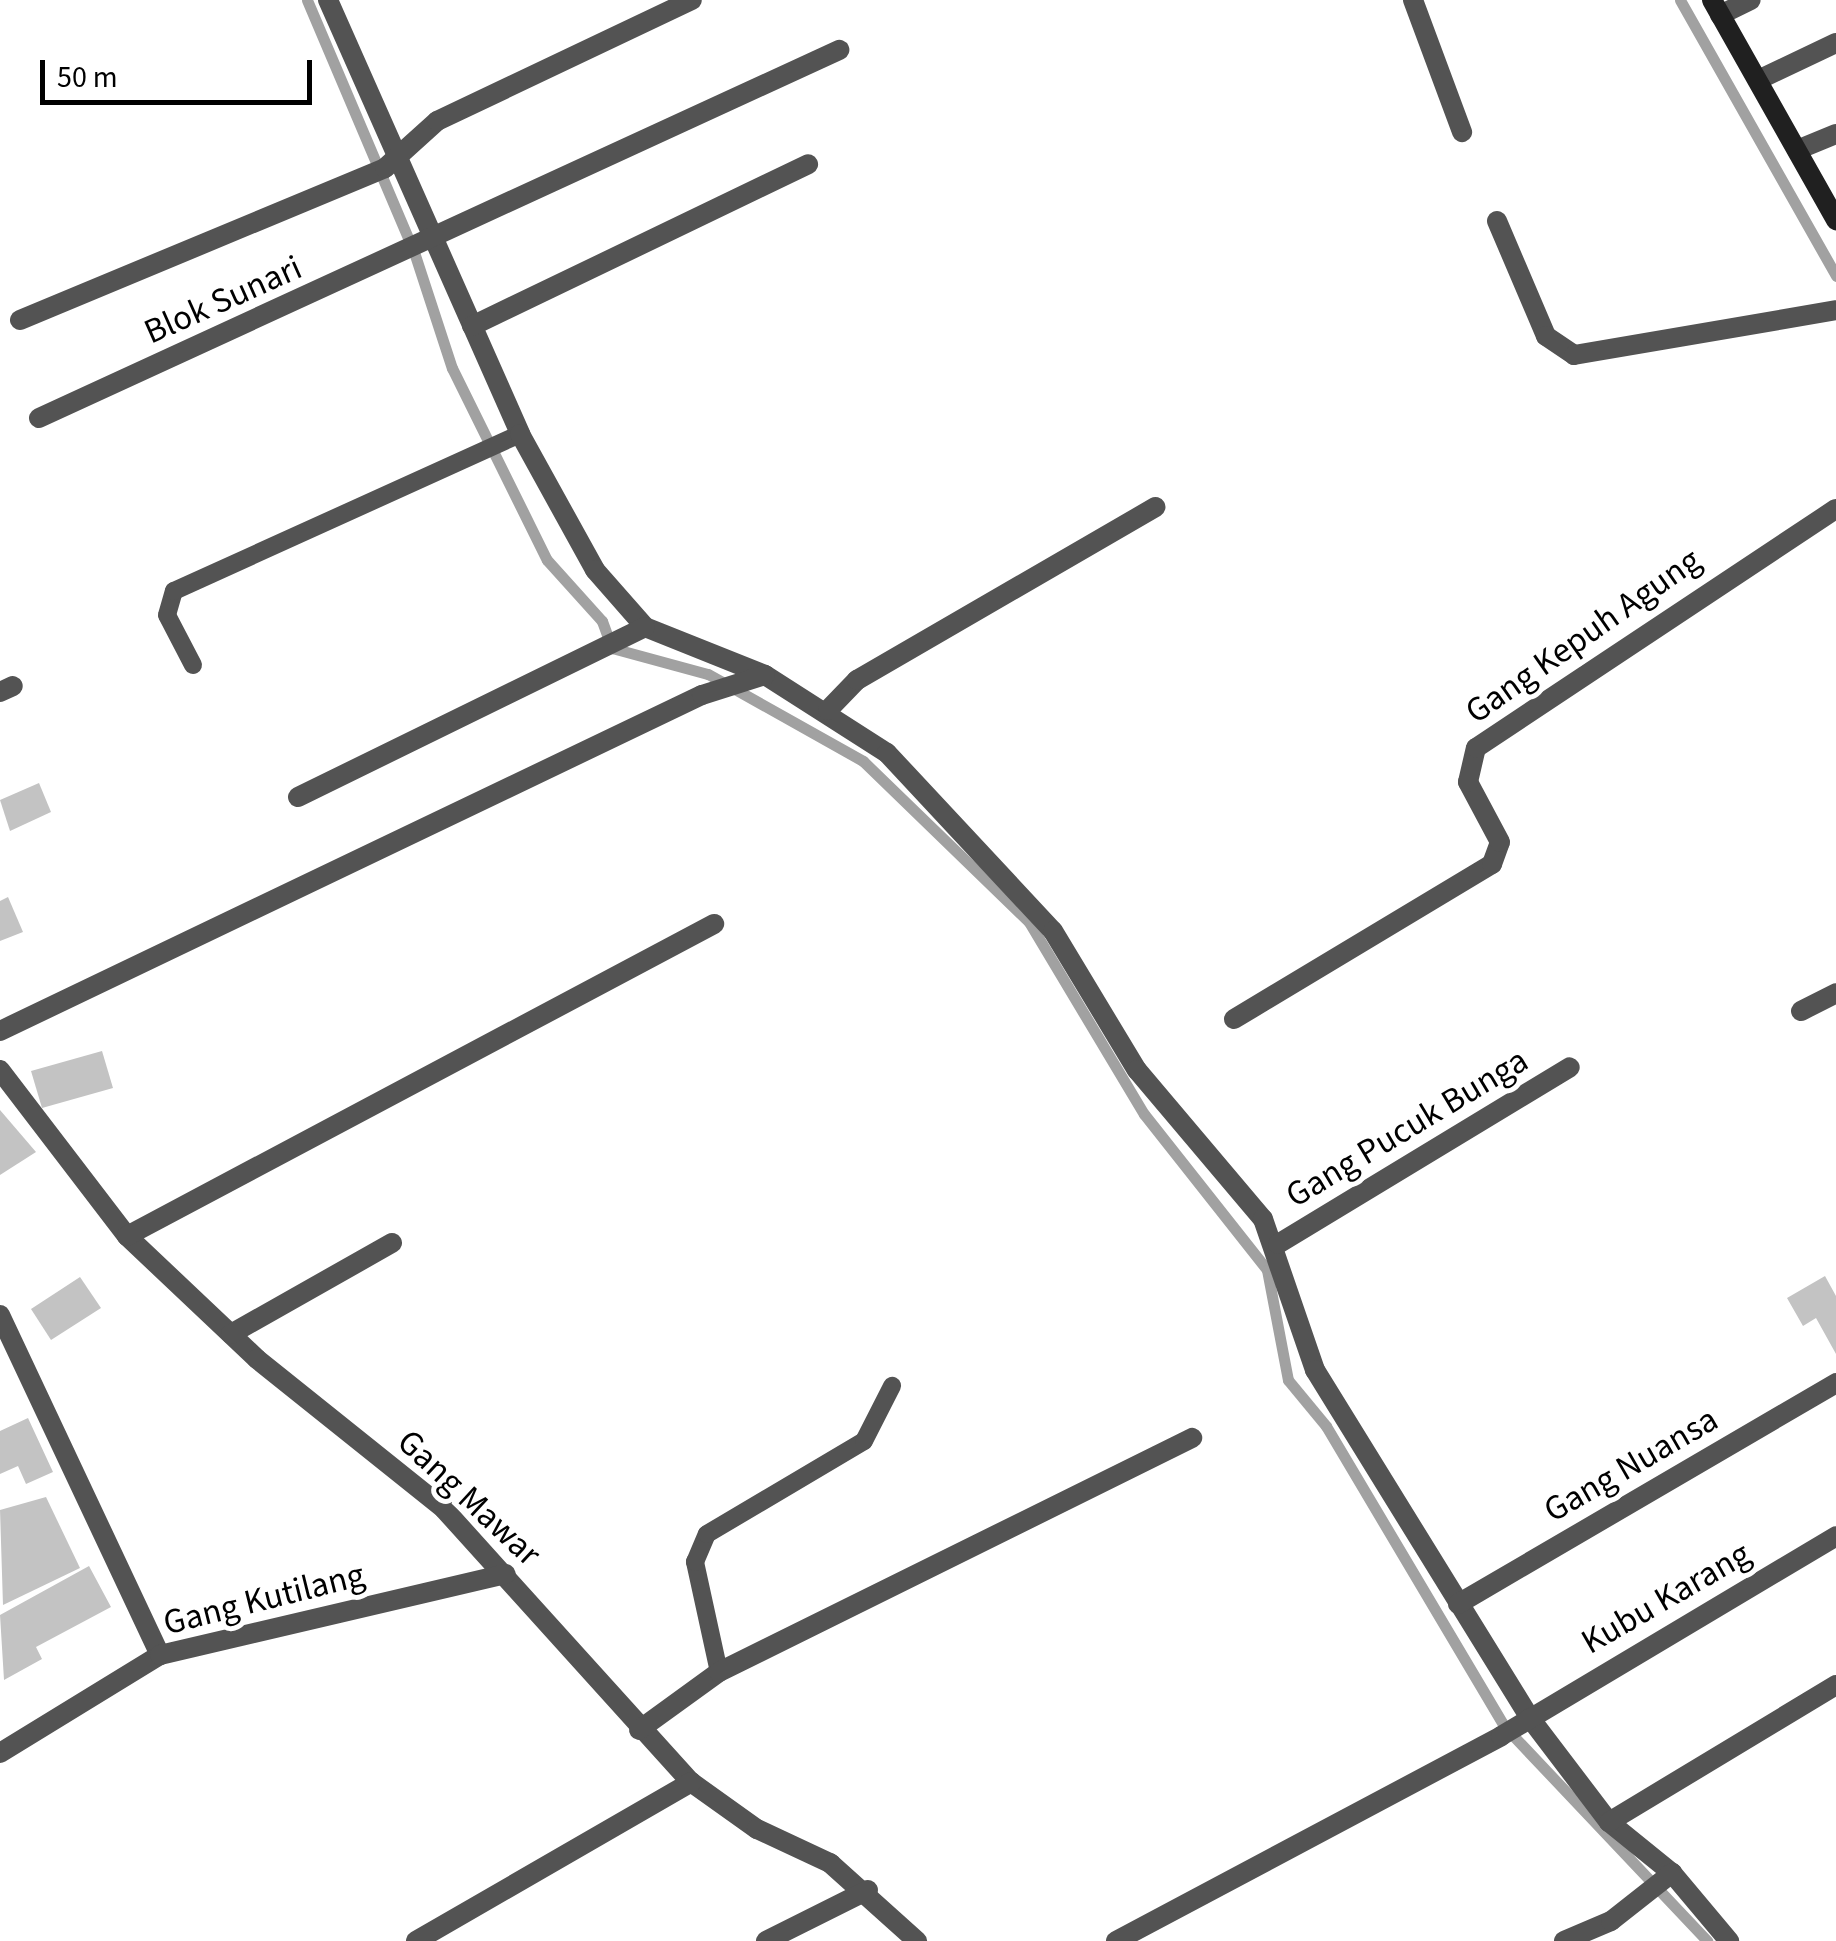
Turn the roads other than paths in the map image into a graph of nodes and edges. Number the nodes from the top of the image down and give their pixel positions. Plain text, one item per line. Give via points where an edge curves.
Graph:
1 (328, 0) edge
2 (692, 0) edge
3 (1413, 0) edge
4 (1751, 0) edge
5 (1716, 8) edge
6 (1836, 43) edge
7 (839, 50) dead end
8 (1758, 80) junction
9 (1462, 132) dead end
10 (1836, 134) edge
11 (1797, 150) junction
12 (808, 164) dead end
13 (382, 169) junction
14 (1498, 220) dead end
15 (1836, 220) edge
16 (418, 248) junction
17 (1830, 311) edge
18 (20, 320) dead end
19 (472, 326) junction
20 (39, 418) dead end
21 (510, 438) junction
22 (1156, 506) dead end
23 (1836, 509) edge
24 (645, 627) junction
25 (193, 665) dead end
26 (765, 675) junction
27 (828, 710) junction
28 (298, 797) dead end
29 (714, 924) dead end
30 (1836, 993) edge
31 (1801, 1011) dead end
32 (1234, 1018) dead end
33 (0, 1031) edge
34 (1570, 1067) dead end
35 (3, 1079) edge
36 (128, 1236) junction
37 (392, 1242) dead end
38 (1278, 1244) junction
39 (0, 1315) edge
40 (232, 1334) junction
41 (1836, 1383) edge
42 (892, 1386) dead end
43 (1192, 1438) dead end
44 (1836, 1536) edge
45 (506, 1574) junction
46 (1458, 1604) junction
47 (160, 1656) junction
48 (719, 1672) junction
49 (1836, 1685) edge
50 (1516, 1727) junction
51 (638, 1730) junction
52 (0, 1753) edge
53 (691, 1782) junction
54 (1609, 1822) junction
55 (1660, 1884) junction
56 (868, 1890) junction
57 (416, 1941) edge
58 (766, 1941) edge
59 (918, 1941) edge
60 (1116, 1941) edge
61 (1564, 1941) edge
62 (1729, 1941) edge

1 - 13 street
2 - 13 street via 437,121
3 - 9 street
4 - 5 street
5 - 8 street
6 - 8 street
7 - 16 street, Blok Sunari
8 - 11 street
10 - 11 street
11 - 15 street
12 - 19 street
13 - 16 street
13 - 18 street
14 - 17 street via 1546,336 1574,355
16 - 19 street
16 - 20 street, Blok Sunari
19 - 21 street
21 - 24 street via 595,570
21 - 25 lane via 174,591 167,614
22 - 27 street via 857,680
23 - 32 street, Gang Kepuh Agung via 1476,748 1468,782 1500,842 1492,864
24 - 26 street
24 - 28 street
26 - 27 street
26 - 33 street via 708,693
27 - 38 street via 886,753 1053,931 1137,1070
29 - 36 street
30 - 31 street
34 - 38 street, Gang Pucuk Bunga
35 - 36 street, Gang Mawar
36 - 40 street, Gang Mawar
37 - 40 street
38 - 46 street via 1294,1325 1315,1370
39 - 47 street
40 - 45 street, Gang Mawar via 444,1509
41 - 46 street, Gang Nuansa
42 - 48 lane via 864,1442 708,1534 695,1562
43 - 48 street
44 - 50 street, Kubu Karang
45 - 47 street, Gang Kutilang
45 - 51 street, Gang Mawar
46 - 50 street
47 - 52 street, Gang Kutilang
48 - 51 street
49 - 54 street
50 - 54 street
50 - 60 street, Kubu Karang
51 - 53 street, Gang Mawar
53 - 56 street, Gang Mawar
53 - 57 street
54 - 55 street
55 - 61 street
55 - 62 street
56 - 58 street
56 - 59 street, Gang Mawar

